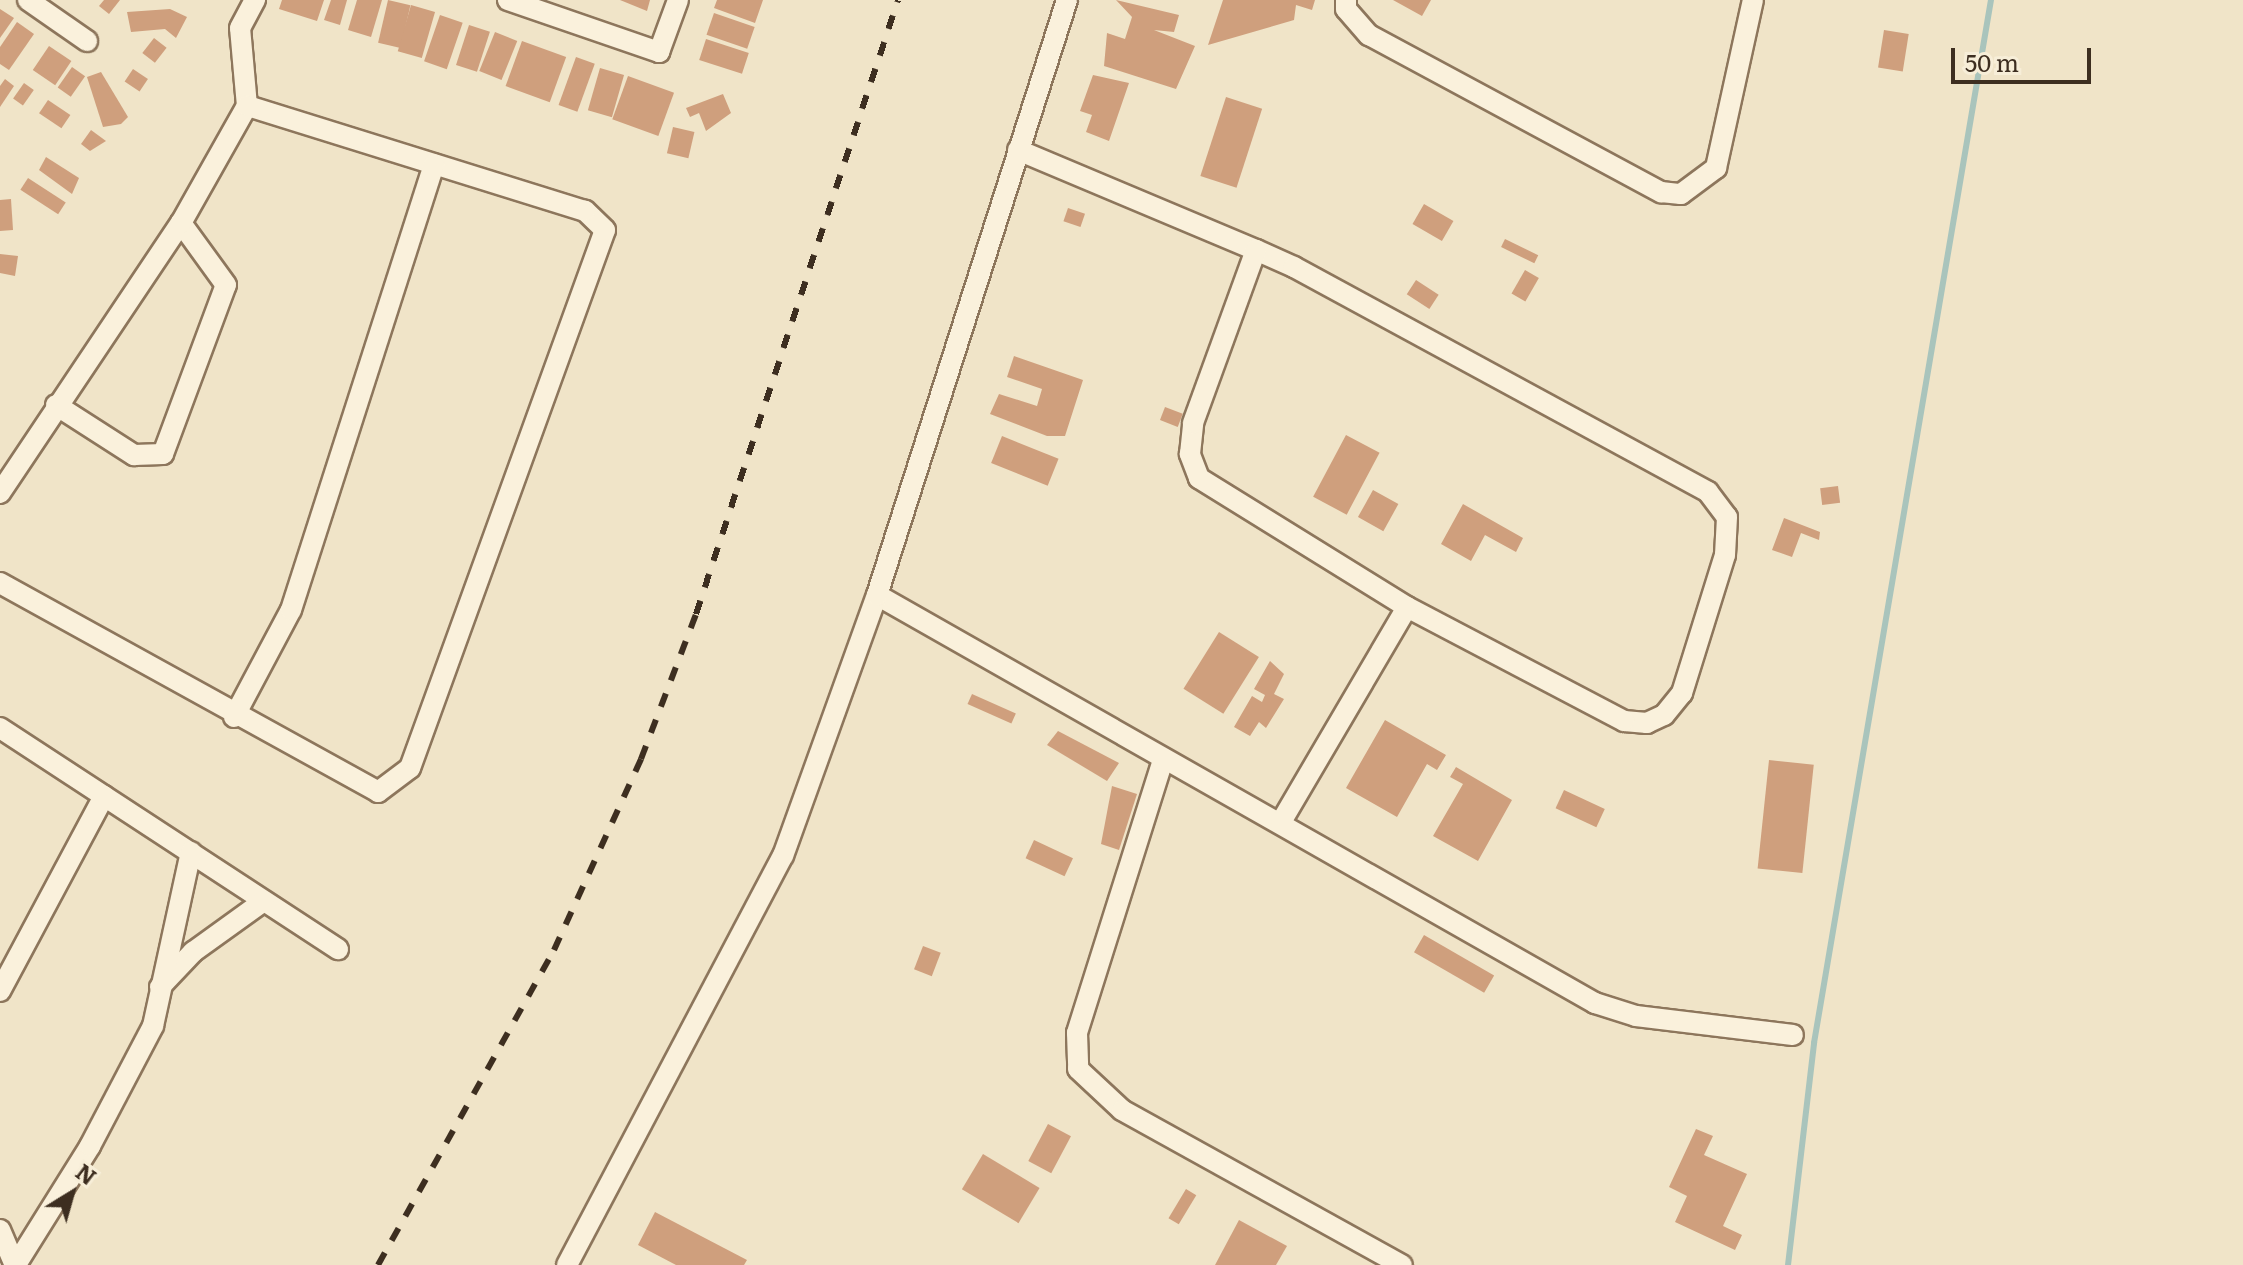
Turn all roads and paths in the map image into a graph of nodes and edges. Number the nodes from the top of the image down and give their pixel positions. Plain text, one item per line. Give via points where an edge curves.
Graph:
1 (28, 0) edge
2 (255, 0) edge
3 (508, 0) edge
4 (678, 0) edge
5 (1067, 0) edge
6 (1346, 0) edge
7 (1753, 0) edge
8 (87, 41) dead end
9 (247, 106) junction
10 (1018, 150) junction
11 (434, 164) junction
12 (181, 223) junction
13 (1256, 250) junction
14 (56, 405) junction
15 (0, 493) edge
16 (0, 583) edge
17 (877, 595) junction
18 (1407, 607) junction
19 (234, 717) junction
20 (0, 728) edge
21 (1163, 760) junction
22 (104, 796) junction
23 (1281, 822) junction
24 (191, 852) junction
25 (264, 901) junction
26 (338, 949) dead end
27 (160, 987) junction
28 (0, 991) edge
29 (1793, 1035) dead end
30 (0, 1230) edge
31 (16, 1264) edge
32 (567, 1265) edge
33 (1402, 1265) edge

1 - 8 street
2 - 9 street via 240,28
3 - 4 street via 659,52
5 - 10 street
6 - 7 street via 1346,9 1369,35 1661,192 1681,194 1716,168
9 - 11 street
9 - 12 street
10 - 13 street
10 - 17 street
11 - 19 street via 291,610
11 - 19 street via 585,211 605,230 410,768 378,792
12 - 14 street
12 - 14 street via 226,285 163,454 134,455
13 - 18 street via 1193,423 1190,454 1199,478
13 - 18 street via 1708,492 1727,517 1725,555 1682,693 1664,715 1647,723 1624,721
14 - 15 street
16 - 19 street
17 - 21 street
17 - 32 street via 783,856
18 - 23 street
20 - 22 street
21 - 23 street
21 - 33 street via 1077,1033 1078,1069 1122,1110
22 - 24 street
22 - 28 street
23 - 29 street via 1595,1003 1636,1016
24 - 25 street
24 - 27 street
25 - 26 street
25 - 27 street via 193,952
27 - 31 street via 153,1026 139,1053
30 - 31 street

